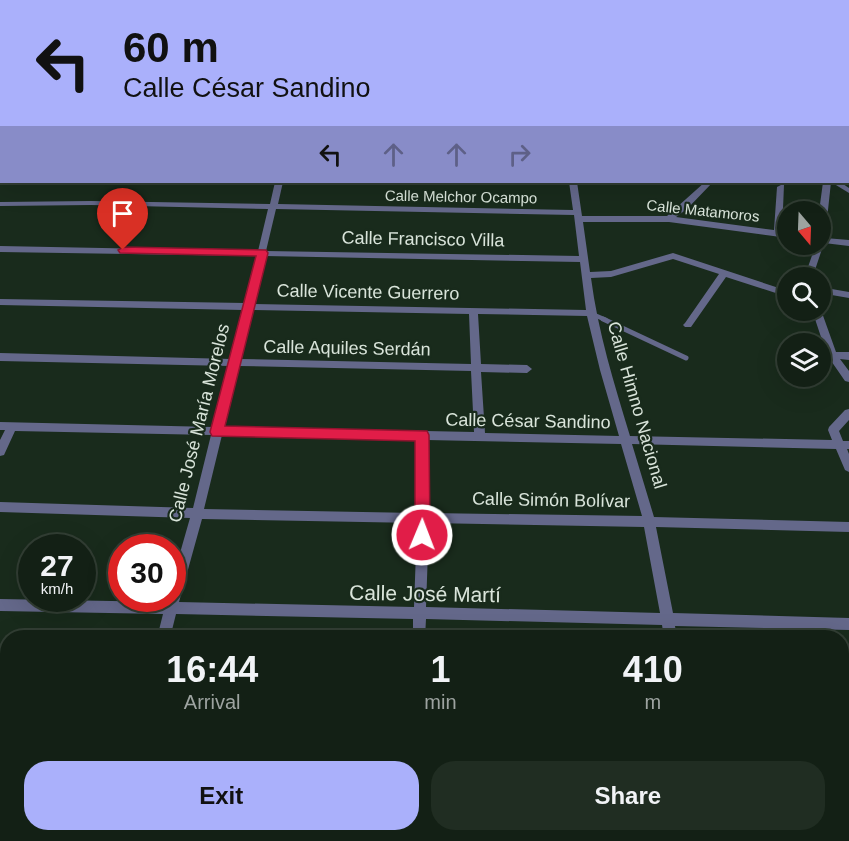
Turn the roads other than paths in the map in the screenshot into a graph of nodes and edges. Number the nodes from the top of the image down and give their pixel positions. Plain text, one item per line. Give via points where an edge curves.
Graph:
1 (279, 183) edge
2 (573, 183) edge
3 (708, 183) edge
4 (827, 183) edge
5 (781, 187) dead end
6 (780, 201) edge
7 (825, 201) edge
8 (0, 204) edge
9 (273, 207) junction
10 (578, 216) junction
11 (669, 219) junction
12 (777, 234) edge
13 (831, 242) edge
14 (849, 243) edge
15 (0, 249) edge
16 (262, 253) junction
17 (584, 259) junction
18 (725, 272) junction
19 (586, 275) junction
20 (777, 290) edge
21 (831, 292) edge
22 (849, 295) edge
23 (0, 302) edge
24 (248, 306) junction
25 (473, 311) junction
26 (591, 313) junction
27 (820, 321) edge
28 (688, 325) dead end
29 (832, 355) junction
30 (849, 356) edge
31 (0, 357) edge
32 (686, 358) dead end
33 (233, 362) junction
34 (477, 368) junction
35 (527, 369) dead end
36 (849, 378) edge
37 (849, 413) edge
38 (0, 426) edge
39 (12, 426) junction
40 (217, 432) junction
41 (422, 435) junction
42 (480, 436) junction
43 (626, 440) junction
44 (844, 445) edge
45 (0, 452) edge
46 (849, 467) edge
47 (0, 507) edge
48 (197, 515) junction
49 (423, 516) junction
50 (649, 520) junction
51 (849, 527) edge
52 (186, 554) edge
53 (0, 605) edge
54 (108, 608) edge
55 (186, 610) edge
56 (170, 612) edge
57 (420, 613) junction
58 (668, 620) junction
59 (849, 624) edge
60 (165, 630) edge
61 (419, 630) edge
62 (670, 630) edge

1 - 9 street, Calle José María Morelos
2 - 10 street, Calle Himno Nacional
3 - 11 street
4 - 7 street
5 - 6 street
8 - 9 street, Calle Melchor Ocampo
9 - 10 street, Calle Melchor Ocampo
9 - 16 street, Calle José María Morelos
10 - 11 street, Calle Matamoros
10 - 17 street, Calle Himno Nacional
11 - 12 street, Calle Matamoros
13 - 14 street
15 - 16 street, Calle Francisco Villa
16 - 17 street, Calle Francisco Villa
16 - 24 street, Calle José María Morelos
17 - 19 street, Calle Himno Nacional
18 - 19 street via 673,256 611,274
18 - 20 street
18 - 28 street
19 - 26 street, Calle Himno Nacional
21 - 22 street
23 - 24 street, Calle Vicente Guerrero
24 - 25 street, Calle Vicente Guerrero
24 - 33 street, Calle José María Morelos
25 - 26 street, Calle Vicente Guerrero
25 - 34 street
26 - 32 lane
26 - 43 street, Calle Himno Nacional
27 - 29 street
29 - 30 street
29 - 36 street
31 - 33 street, Calle Aquiles Serdán
33 - 34 street, Calle Aquiles Serdán
33 - 40 street, Calle José María Morelos
34 - 35 street, Calle Aquiles Serdán
34 - 42 street
37 - 44 street via 833,430
38 - 39 street, Calle César Sandino
39 - 40 street, Calle César Sandino
39 - 45 street
40 - 41 street, Calle César Sandino
40 - 48 street, Calle José María Morelos
41 - 42 street, Calle César Sandino
41 - 49 street
42 - 43 street, Calle César Sandino
43 - 44 street, Calle César Sandino
43 - 50 street, Calle Himno Nacional
44 - 46 street
47 - 48 street, Calle Simón Bolívar
48 - 49 street, Calle Simón Bolívar
48 - 52 street, Calle José María Morelos
49 - 50 street, Calle Simón Bolívar
49 - 57 street
50 - 51 street, Calle Simón Bolívar
50 - 58 street, Calle Himno Nacional
53 - 54 street, Calle José Martí
55 - 57 street, Calle José Martí
56 - 60 street, Calle José María Morelos
57 - 58 street, Calle José Martí
57 - 61 street
58 - 59 street, Calle José Martí
58 - 62 street, Calle Himno Nacional

